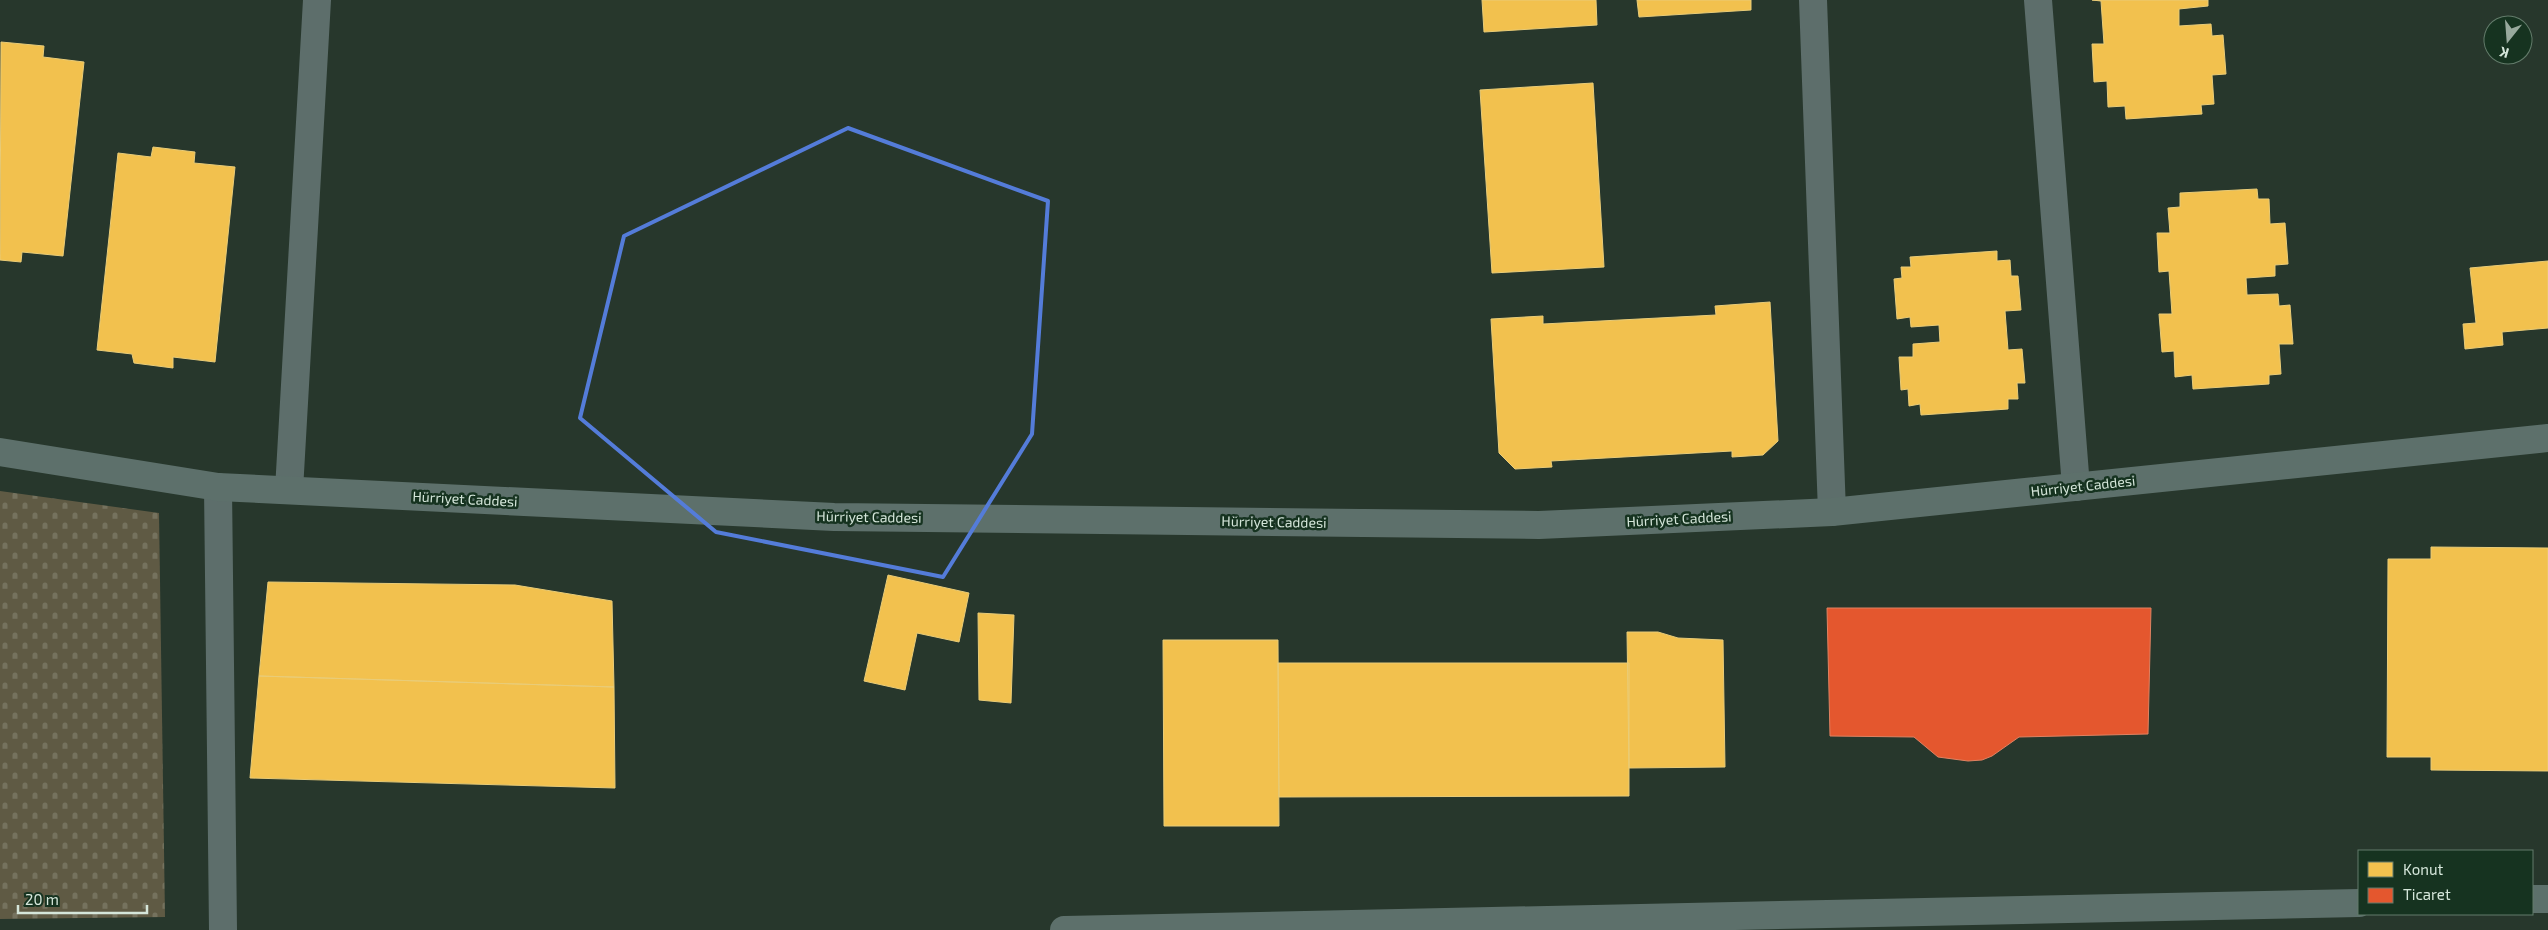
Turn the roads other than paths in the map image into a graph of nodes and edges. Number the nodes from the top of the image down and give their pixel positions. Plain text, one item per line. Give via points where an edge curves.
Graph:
1 (317, 0) edge
2 (1813, 0) edge
3 (2038, 0) edge
4 (2548, 438) edge
5 (0, 452) edge
6 (218, 487) junction
7 (2076, 487) junction
8 (289, 490) junction
9 (1832, 512) junction
10 (2533, 899) edge
11 (2548, 899) edge
12 (2358, 903) edge
13 (223, 930) edge
14 (1064, 930) edge

1 - 8 street
2 - 9 street
3 - 7 street
4 - 7 main road, Hürriyet Caddesi
5 - 6 main road, Hürriyet Caddesi
6 - 8 main road, Hürriyet Caddesi
6 - 13 street
7 - 9 main road, Hürriyet Caddesi
8 - 9 main road, Hürriyet Caddesi via 834,517 1539,526
10 - 11 main road
12 - 14 main road

